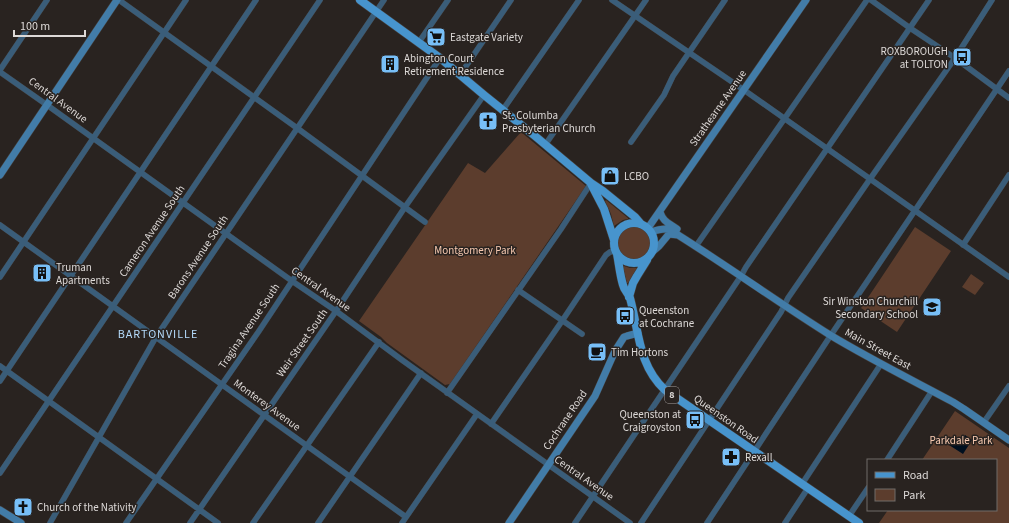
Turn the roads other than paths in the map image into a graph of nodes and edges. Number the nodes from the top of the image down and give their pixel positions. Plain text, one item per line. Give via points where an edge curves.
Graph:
1 (47, 0) edge
2 (118, 0) edge
3 (186, 0) edge
4 (256, 0) edge
5 (320, 0) edge
6 (360, 0) edge
7 (384, 0) edge
8 (448, 0) edge
9 (511, 0) edge
10 (579, 0) edge
11 (612, 0) edge
12 (646, 0) edge
13 (725, 0) edge
14 (806, 0) edge
15 (867, 0) edge
16 (871, 0) edge
17 (929, 0) edge
18 (992, 0) edge
19 (376, 12) junction
20 (635, 16) junction
21 (910, 28) junction
22 (164, 33) junction
23 (419, 42) junction
24 (689, 52) junction
25 (440, 58) junction
26 (955, 58) junction
27 (210, 67) junction
28 (0, 71) edge
29 (1009, 71) edge
30 (460, 75) junction
31 (744, 90) junction
32 (996, 90) junction
33 (484, 95) junction
34 (254, 97) junction
35 (1009, 98) edge
36 (47, 104) junction
37 (502, 111) junction
38 (785, 119) junction
39 (297, 128) junction
40 (94, 139) junction
41 (631, 142) dead end
42 (545, 145) junction
43 (827, 149) junction
44 (140, 172) junction
45 (0, 175) edge
46 (362, 175) junction
47 (1009, 175) edge
48 (870, 179) junction
49 (591, 183) junction
50 (183, 202) junction
51 (405, 207) junction
52 (915, 210) junction
53 (660, 212) junction
54 (425, 222) dead end
55 (0, 225) edge
56 (646, 228) junction
57 (226, 234) junction
58 (680, 236) junction
59 (614, 240) junction
60 (24, 242) junction
61 (963, 245) junction
62 (696, 246) junction
63 (616, 252) junction
64 (650, 256) junction
65 (71, 275) junction
66 (742, 276) junction
67 (1009, 277) edge
68 (0, 278) edge
69 (292, 281) junction
70 (518, 290) junction
71 (630, 297) junction
72 (113, 306) junction
73 (784, 306) junction
74 (336, 311) junction
75 (562, 321) junction
76 (638, 333) junction
77 (582, 334) dead end
78 (831, 335) junction
79 (156, 337) junction
80 (378, 342) junction
81 (882, 364) junction
82 (0, 366) edge
83 (7, 370) junction
84 (421, 374) junction
85 (0, 381) edge
86 (222, 384) junction
87 (1009, 386) edge
88 (665, 390) junction
89 (932, 391) junction
90 (447, 393) junction
91 (49, 400) junction
92 (477, 414) junction
93 (264, 415) junction
94 (709, 421) junction
95 (984, 422) junction
96 (491, 424) junction
97 (99, 437) junction
98 (1009, 440) edge
99 (307, 445) junction
100 (754, 452) junction
101 (888, 459) edge
102 (548, 465) junction
103 (0, 473) edge
104 (350, 477) junction
105 (156, 479) junction
106 (805, 486) junction
107 (867, 489) edge
108 (593, 496) junction
109 (0, 510) edge
110 (199, 510) junction
111 (849, 516) junction
112 (406, 517) junction
113 (21, 523) edge
114 (50, 523) edge
115 (126, 523) edge
116 (190, 523) edge
117 (218, 523) edge
118 (254, 523) edge
119 (318, 523) edge
120 (402, 523) edge
121 (509, 523) edge
122 (575, 523) edge
123 (630, 523) edge
124 (641, 523) edge
125 (708, 523) edge
126 (785, 523) edge
127 (859, 523) edge

1 - 28 street
2 - 22 street
2 - 36 street
3 - 22 street
4 - 27 street
5 - 34 street, Cameron Avenue South
6 - 19 main road
7 - 19 street, Barons Avenue South
8 - 23 street
9 - 30 street
10 - 37 street
11 - 20 street
12 - 20 street
13 - 24 street
14 - 31 street, Strathearne Avenue
15 - 38 street
16 - 21 street
17 - 21 street
18 - 26 street
19 - 23 main road
19 - 39 street, Barons Avenue South
20 - 24 street
20 - 42 street
21 - 26 street
21 - 43 street
22 - 27 street
22 - 40 street
23 - 25 main road
24 - 31 street
24 - 41 street via 664,95
25 - 30 main road
25 - 46 street, Tragina Avenue South
26 - 32 street
26 - 48 street
27 - 34 street
27 - 44 street
28 - 36 street, Central Avenue
29 - 32 street
30 - 33 main road
31 - 38 street
31 - 53 street, Strathearne Avenue
32 - 35 street
32 - 52 street
33 - 37 main road
33 - 51 street, Weir Street South
34 - 39 street
34 - 50 street, Cameron Avenue South
36 - 40 street, Central Avenue
36 - 45 street
37 - 42 main road
38 - 43 street
38 - 62 street
39 - 46 street
39 - 57 street, Barons Avenue South
40 - 44 street, Central Avenue
40 - 60 street
42 - 49 main road
43 - 48 street
43 - 66 street
44 - 50 street, Central Avenue
44 - 65 street
46 - 51 street
46 - 69 street, Tragina Avenue South
47 - 61 street
48 - 52 street
48 - 73 street
49 - 56 main road via 603,190
49 - 59 main road via 604,209
49 - 70 street
50 - 57 street, Central Avenue
50 - 72 street, Cameron Avenue South
51 - 54 street
51 - 74 street, Weir Street South
52 - 61 street
52 - 78 street
53 - 56 street, Strathearne Avenue
53 - 58 street via 663,219 677,229
55 - 60 street, Monterey Avenue
56 - 58 street, Main Street East via 669,229
56 - 59 main road via 630,223 616,233
56 - 64 main road via 654,242
57 - 69 street, Central Avenue
57 - 79 street, Barons Avenue South
58 - 62 street, Main Street East
58 - 64 street via 669,234
59 - 63 main road
60 - 65 street, Monterey Avenue
60 - 68 street
61 - 67 street
62 - 66 street, Main Street East
63 - 64 main road via 628,263 638,263
63 - 71 main road, Queenston Road / 8 via 623,286
63 - 75 street via 606,255
64 - 71 main road via 635,280
65 - 72 street, Monterey Avenue
65 - 83 street
66 - 73 street, Main Street East
66 - 88 street
69 - 74 street, Central Avenue
69 - 86 street, Tragina Avenue South
70 - 75 street
70 - 90 street
71 - 76 main road, Queenston Road / 8
72 - 79 street, Monterey Avenue
72 - 91 street, Cameron Avenue South
73 - 78 street, Main Street East
73 - 94 street
74 - 80 street, Central Avenue
74 - 93 street, Weir Street South
75 - 77 street
75 - 96 street
76 - 88 main road, Queenston Road / 8 via 649,370
76 - 102 street, Cochrane Road via 624,338 615,351 594,396
78 - 81 street, Main Street East
78 - 100 street
79 - 86 street, Monterey Avenue
79 - 97 street, Barons Avenue South
80 - 84 street, Central Avenue
80 - 99 street
81 - 89 street, Main Street East
81 - 106 street
82 - 83 street
83 - 85 street
83 - 91 street
84 - 90 street, Central Avenue
84 - 104 street
86 - 93 street, Monterey Avenue
86 - 105 street, Tragina Avenue South
87 - 95 street
88 - 94 main road, Queenston Road / 8
88 - 108 street
89 - 95 street, Main Street East
89 - 101 street
90 - 92 street, Central Avenue
91 - 97 street
91 - 103 street, Cameron Avenue South
92 - 96 street, Central Avenue
92 - 112 street
93 - 99 street, Monterey Avenue
93 - 110 street, Weir Street South
94 - 100 main road, Queenston Road / 8
94 - 124 street
95 - 98 street, Main Street East
96 - 102 street, Central Avenue
97 - 105 street
97 - 114 street, Barons Avenue South
99 - 104 street, Monterey Avenue
99 - 118 street
100 - 106 main road, Queenston Road / 8
100 - 125 street
102 - 108 street, Central Avenue
102 - 121 street, Cochrane Road
104 - 112 street, Monterey Avenue
104 - 119 street
105 - 110 street
105 - 115 street, Tragina Avenue South
106 - 111 main road, Queenston Road / 8
106 - 126 street
107 - 111 street
108 - 122 street
108 - 123 street, Central Avenue
109 - 113 street
110 - 116 street, Weir Street South
110 - 117 street
111 - 127 main road, Queenston Road / 8
112 - 120 street

